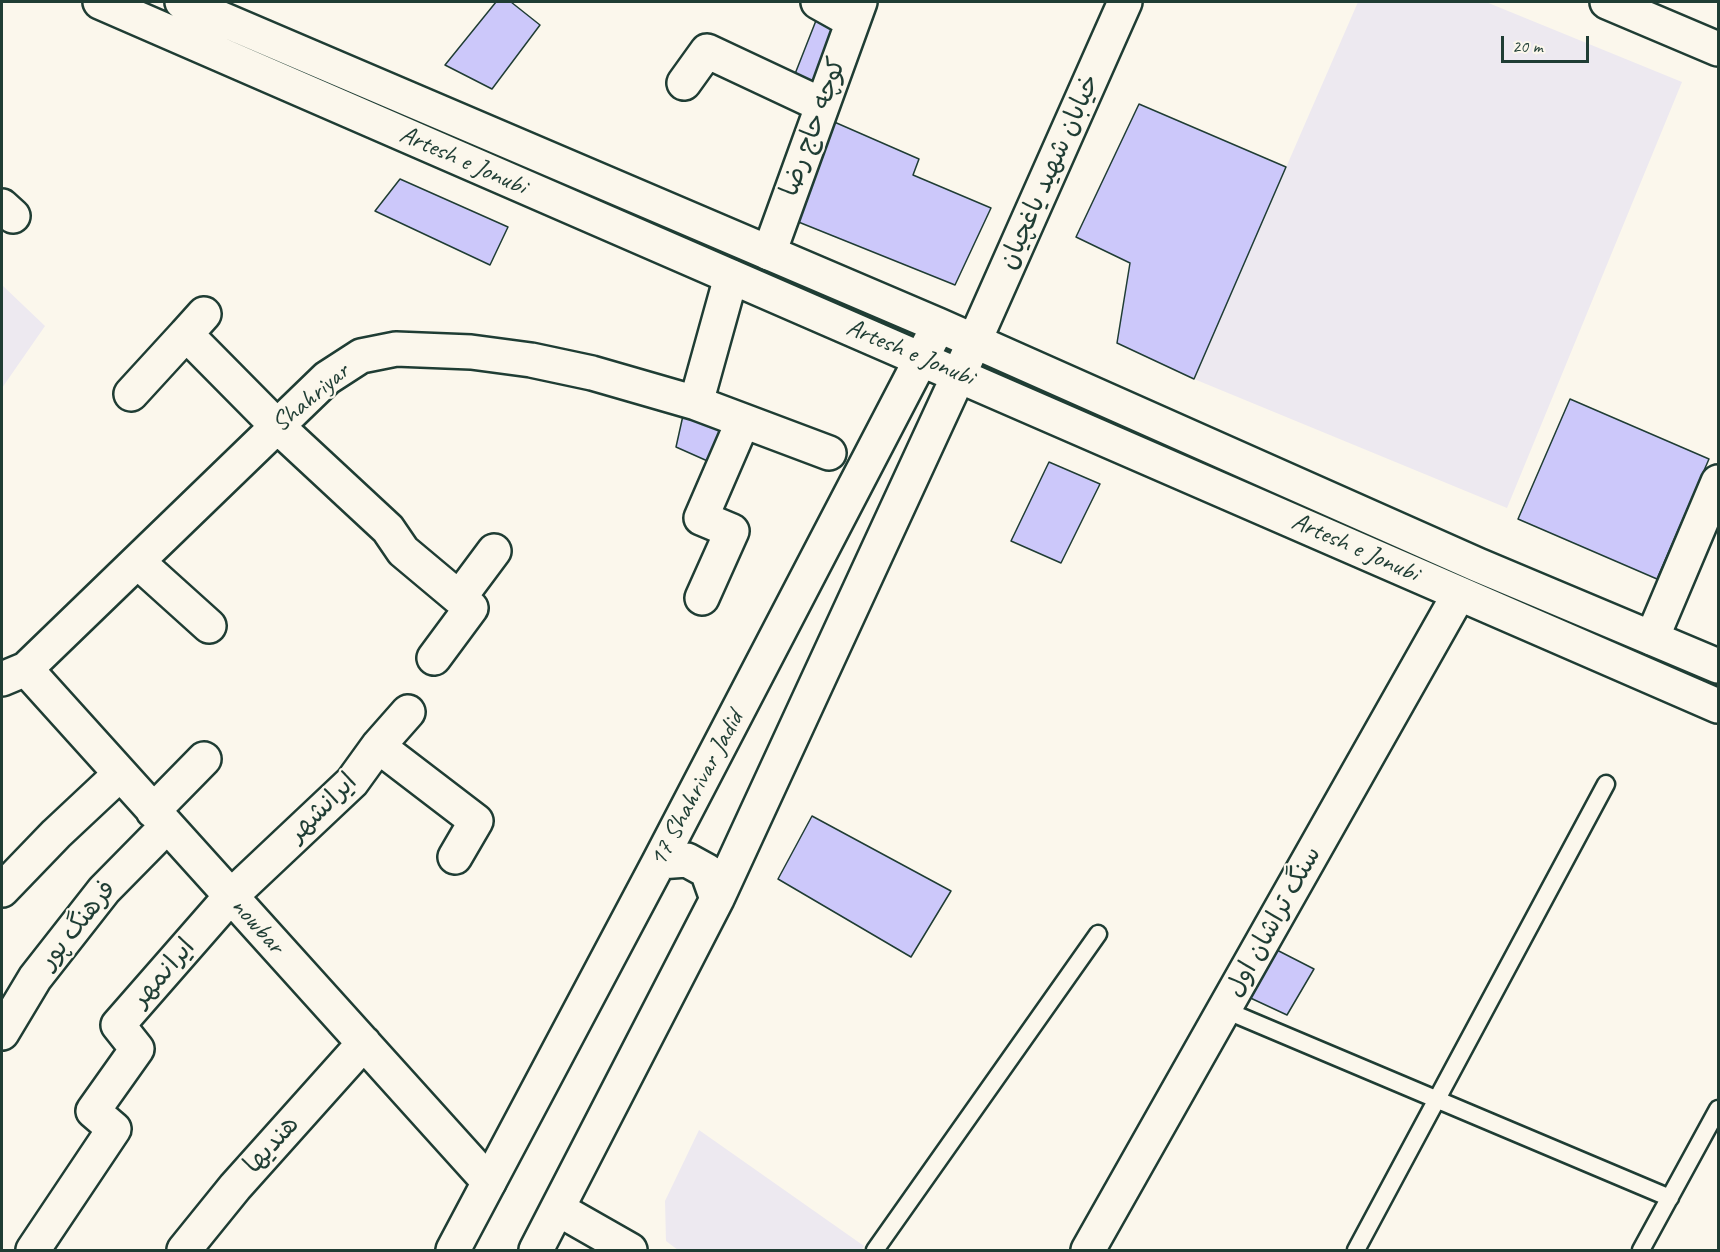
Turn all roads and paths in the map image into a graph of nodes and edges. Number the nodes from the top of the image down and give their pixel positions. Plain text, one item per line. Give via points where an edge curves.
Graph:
1 (100, 2) edge
2 (182, 2) edge
3 (818, 2) edge
4 (1125, 2) edge
5 (1607, 2) edge
6 (856, 11) edge
7 (1719, 49) edge
8 (684, 84) dead end
9 (822, 105) junction
10 (769, 253) junction
11 (731, 277) junction
12 (938, 325) junction
13 (974, 342) junction
14 (922, 358) junction
15 (959, 374) junction
16 (131, 394) dead end
17 (696, 403) junction
18 (743, 422) junction
19 (276, 425) junction
20 (829, 453) dead end
21 (1719, 482) edge
22 (494, 551) dead end
23 (138, 562) junction
24 (1459, 594) junction
25 (459, 598) junction
26 (702, 598) dead end
27 (209, 626) dead end
28 (1652, 638) junction
29 (434, 657) dead end
30 (1719, 666) edge
31 (14, 674) edge
32 (1719, 706) edge
33 (408, 712) dead end
34 (378, 746) junction
35 (204, 759) dead end
36 (120, 774) junction
37 (1606, 784) dead end
38 (160, 819) junction
39 (455, 857) dead end
40 (659, 862) junction
41 (2, 890) edge
42 (230, 897) junction
43 (717, 899) junction
44 (1098, 934) dead end
45 (1225, 1010) junction
46 (2, 1033) edge
47 (364, 1043) junction
48 (1437, 1099) junction
49 (1719, 1109) edge
50 (489, 1182) junction
51 (1670, 1198) junction
52 (558, 1209) junction
53 (33, 1251) edge
54 (184, 1251) edge
55 (453, 1251) edge
56 (536, 1251) edge
57 (630, 1251) edge
58 (875, 1251) edge
59 (1088, 1251) edge
60 (1356, 1251) edge
61 (1641, 1251) edge

1 - 11 main road, Artesh e Jonubi
2 - 10 main road, Artesh e Jonubi
3 - 6 main road
4 - 13 main road, خیابان شهید یاغچیان
5 - 7 main road
6 - 9 main road, کوچه حاج رضا
8 - 9 main road via 707,51
9 - 10 main road, کوچه حاج رضا
10 - 12 main road, Artesh e Jonubi
11 - 14 main road, Artesh e Jonubi
11 - 17 main road
12 - 13 main road, Artesh e Jonubi
12 - 14 main road, 17 Shahrivar Jadid
13 - 15 main road
13 - 28 main road, Artesh e Jonubi
14 - 15 main road, Artesh e Jonubi
14 - 40 main road, 17 Shahrivar Jadid
15 - 24 main road, Artesh e Jonubi
15 - 43 main road
16 - 19 main road via 195,324
17 - 18 main road, Shahriyar
17 - 19 main road, Shahriyar via 531,360 471,352 396,350 361,356 327,378
18 - 20 main road, Shahriyar
18 - 26 main road via 700,518 732,531
19 - 23 main road, Shahriyar
19 - 25 main road via 388,529 403,550
21 - 28 main road
22 - 25 main road
23 - 27 main road
23 - 31 main road, Shahriyar
24 - 32 main road, Artesh e Jonubi
24 - 45 main road, سنگ تراشان اول
25 - 29 main road via 471,608
28 - 30 main road, Artesh e Jonubi
31 - 36 main road, nowbar
33 - 34 main road, ایرانشهر
34 - 39 main road via 476,821
34 - 42 main road, ایرانشهر via 352,782
35 - 38 main road, فرهنگ پور
36 - 38 main road, nowbar
36 - 41 main road
37 - 48 lane
38 - 42 main road, nowbar
38 - 46 main road, فرهنگ پور via 34,978
40 - 43 main road via 687,860 707,871
40 - 50 main road, 17 Shahrivar Jadid
42 - 47 main road, nowbar
42 - 53 main road, ایرانمهر via 118,1024 137,1049 93,1111 114,1129
43 - 52 main road
44 - 58 lane
45 - 48 lane
45 - 59 main road, سنگ تراشان اول
47 - 50 main road, nowbar
47 - 54 main road, هندیها via 235,1187
48 - 51 lane
48 - 60 lane
49 - 51 lane
50 - 55 main road, 17 Shahrivar Jadid
51 - 61 lane
52 - 56 main road
52 - 57 main road

